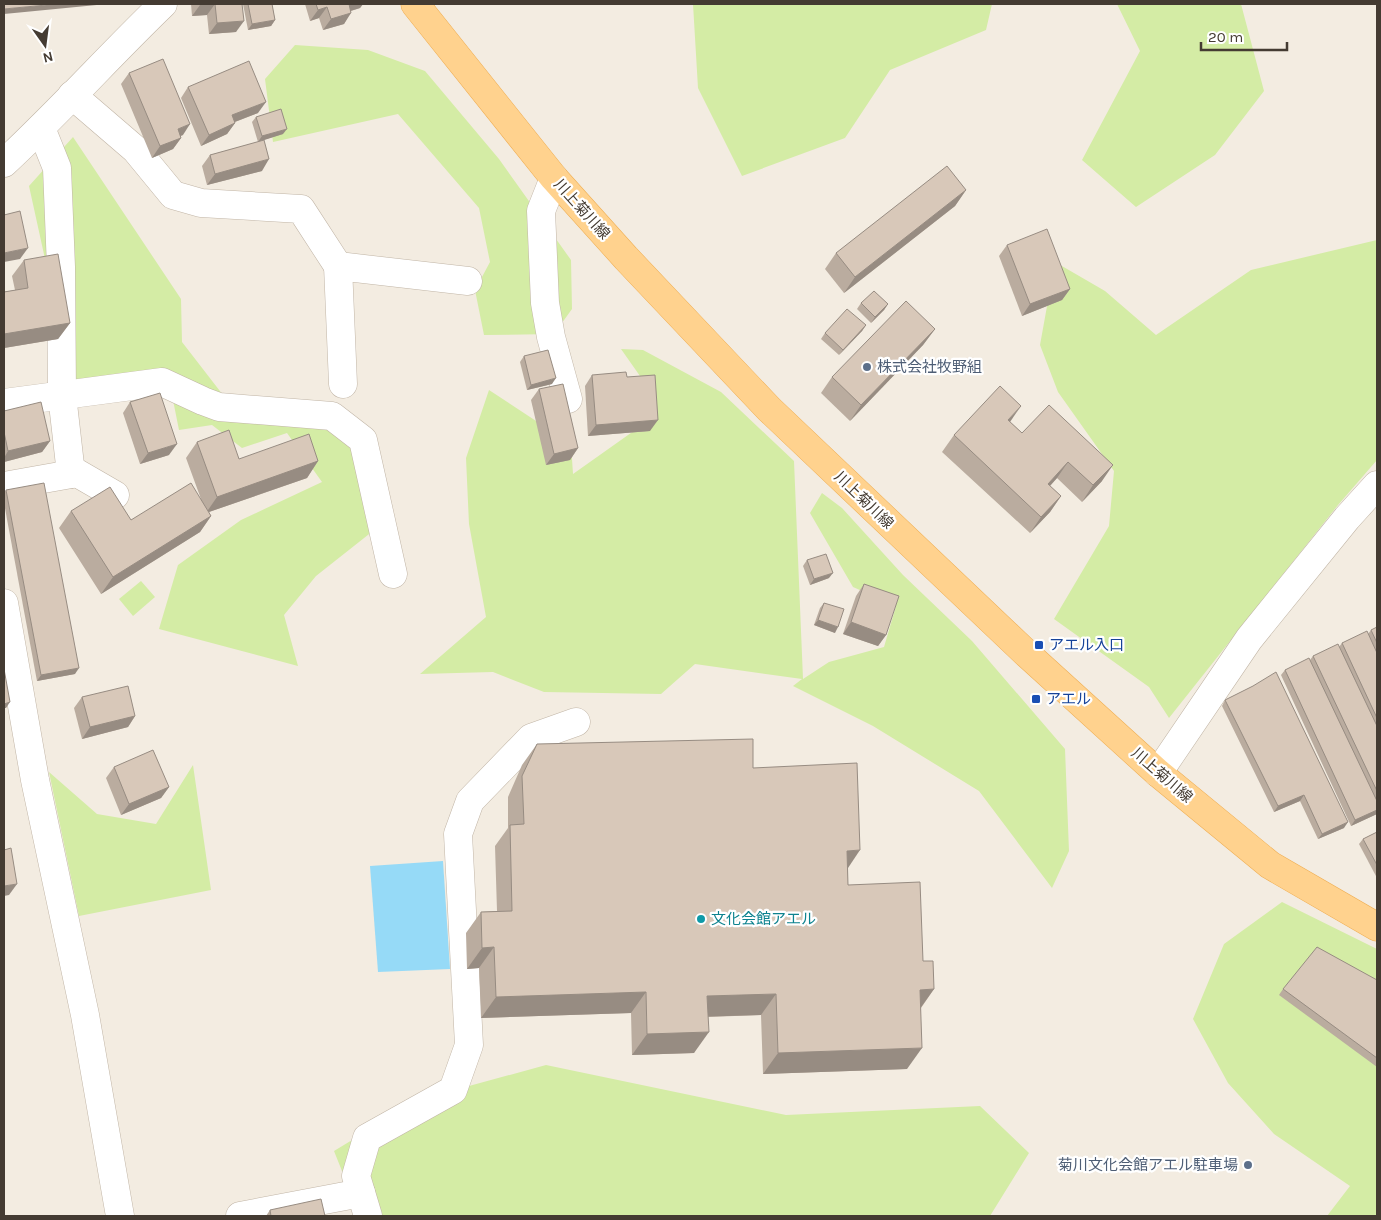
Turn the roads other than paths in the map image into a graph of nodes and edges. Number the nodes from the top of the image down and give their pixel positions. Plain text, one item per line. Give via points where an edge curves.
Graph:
1 (163, 4) edge
2 (415, 4) edge
3 (72, 95) junction
4 (41, 128) junction
5 (4, 163) edge
6 (554, 178) junction
7 (338, 266) junction
8 (468, 281) dead end
9 (343, 384) dead end
10 (62, 395) junction
11 (568, 399) edge
12 (4, 403) edge
13 (71, 474) junction
14 (1377, 485) edge
15 (4, 486) edge
16 (115, 495) edge
17 (393, 574) dead end
18 (4, 603) edge
19 (576, 722) dead end
20 (1158, 773) junction
21 (1377, 927) edge
22 (365, 1205) edge
23 (120, 1216) edge
24 (240, 1216) edge

1 - 3 street
2 - 6 main road, 川上菊川線
3 - 4 street
3 - 7 street via 136,150 174,195 200,203 302,209
4 - 5 street
4 - 10 street via 57,168
6 - 11 street via 541,211 545,303
6 - 20 main road, 川上菊川線 via 769,409 1027,654
7 - 8 street
7 - 9 street
10 - 12 street
10 - 13 street
10 - 17 street via 162,382 219,407 332,416 363,440
13 - 15 street
13 - 16 street via 77,473
14 - 20 street via 1248,639
18 - 23 street via 35,780 85,1015
19 - 22 street via 531,738 470,801 458,834 469,1045 453,1090 367,1138 356,1176
20 - 21 main road, 川上菊川線 via 1270,865
22 - 24 street

